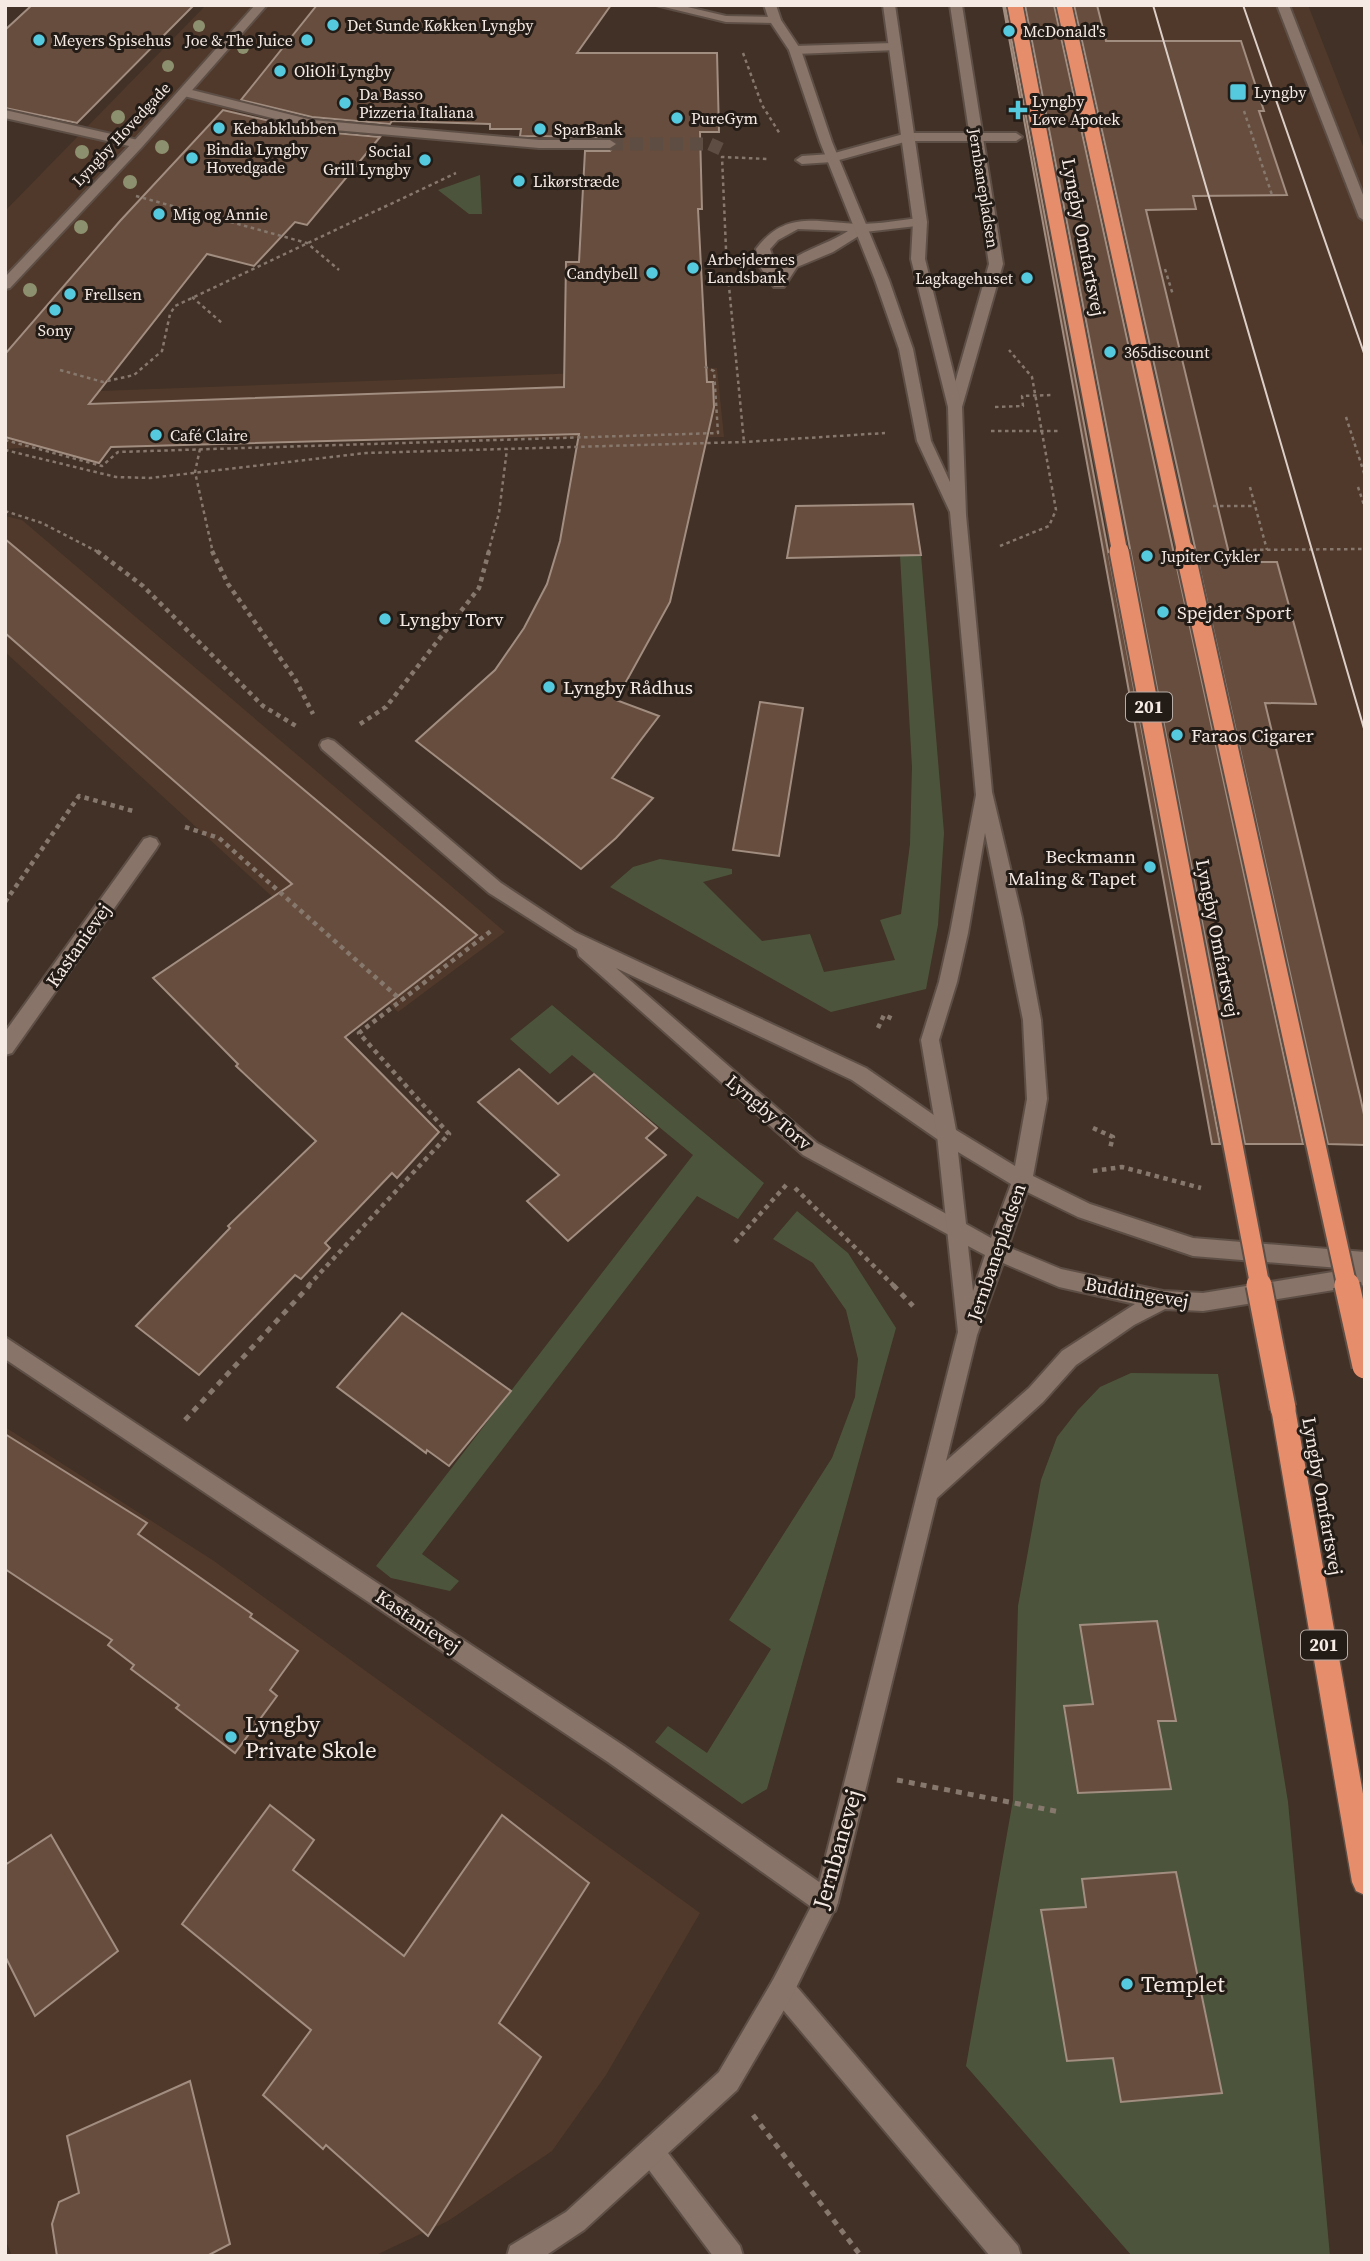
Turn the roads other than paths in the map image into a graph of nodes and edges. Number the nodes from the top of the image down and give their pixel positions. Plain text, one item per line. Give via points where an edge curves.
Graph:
1 (261, 5) edge
2 (662, 5) edge
3 (770, 5) edge
4 (888, 5) edge
5 (956, 5) edge
6 (1014, 5) edge
7 (1064, 5) edge
8 (1283, 5) edge
9 (775, 20) junction
10 (893, 47) junction
11 (795, 50) junction
12 (184, 92) junction
13 (5, 114) edge
14 (907, 137) junction
15 (976, 137) junction
16 (1016, 138) dead end
17 (138, 144) junction
18 (610, 144) tunnel mouth
19 (832, 158) junction
20 (802, 160) dead end
21 (1365, 217) edge
22 (919, 222) junction
23 (862, 228) junction
24 (5, 285) edge
25 (955, 407) junction
26 (958, 515) junction
27 (328, 745) road end
28 (984, 792) junction
29 (150, 844) dead end
30 (569, 937) junction
31 (5, 1047) edge
32 (947, 1135) junction
33 (1022, 1180) junction
34 (956, 1229) junction
35 (996, 1251) junction
36 (1365, 1261) edge
37 (1365, 1276) edge
38 (1163, 1300) junction
39 (967, 1335) junction
40 (5, 1347) edge
41 (1365, 1366) edge
42 (930, 1490) junction
43 (1365, 1882) edge
44 (826, 1902) junction
45 (782, 1989) junction
46 (652, 2153) junction
47 (520, 2256) edge
48 (730, 2256) edge
49 (1008, 2256) edge

1 - 12 street, Lyngby Hovedgade
2 - 9 street via 726,19
3 - 9 street, Jernbanepladsen
4 - 10 street, Jernbanepladsen
5 - 15 street, Jernbanepladsen
6 - 43 highway, Lyngby Omfartsvej / 201, bridge via 1283,1408
7 - 41 highway, Lyngby Omfartsvej, bridge
8 - 21 street
9 - 11 street, Jernbanepladsen
10 - 11 street
10 - 14 street, Jernbanepladsen
11 - 19 street, Jernbanepladsen
12 - 17 street, Lyngby Hovedgade
12 - 18 street via 312,124 554,145
13 - 17 street
14 - 15 street
14 - 19 street
14 - 22 street, Jernbanepladsen
15 - 16 street
15 - 25 street, Jernbanepladsen via 996,264
17 - 24 street, Lyngby Hovedgade
19 - 20 street
19 - 23 street, Jernbanepladsen
22 - 23 street
22 - 25 street, Jernbanepladsen via 918,259
23 - 23 street via 813,223 791,227 772,235 763,249 767,267 779,284 783,270 796,260 826,250
23 - 26 street, Jernbanepladsen via 906,349 925,441
25 - 26 street, Jernbanepladsen
26 - 28 street, Jernbanepladsen
27 - 30 lane, Lyngby Torv via 495,888
28 - 32 street, Jernbanepladsen via 959,933 930,1040
28 - 33 street, Jernbanepladsen via 1032,1020 1037,1099
29 - 31 street, Kastanievej
30 - 32 lane, Lyngby Torv via 859,1074
30 - 34 street, Lyngby Torv via 810,1149
32 - 33 street, Lyngby Torv
32 - 34 street, Jernbanepladsen
33 - 35 street, Jernbanepladsen
33 - 36 street via 1102,1218 1194,1247
34 - 35 street, Lyngby Torv
34 - 39 street, Jernbanepladsen
35 - 38 street, Buddingevej via 1059,1278
35 - 39 street, Jernbanepladsen
37 - 38 street, Buddingevej via 1203,1302
38 - 42 street via 1127,1318 1069,1358 1036,1395
39 - 42 street, Jernbanevej
40 - 44 street, Kastanievej via 616,1754
42 - 44 street, Jernbanevej
44 - 45 street, Jernbanevej
45 - 46 street, Jernbanevej via 728,2081
45 - 49 street
46 - 47 street, Jernbanevej via 575,2221
46 - 48 street

